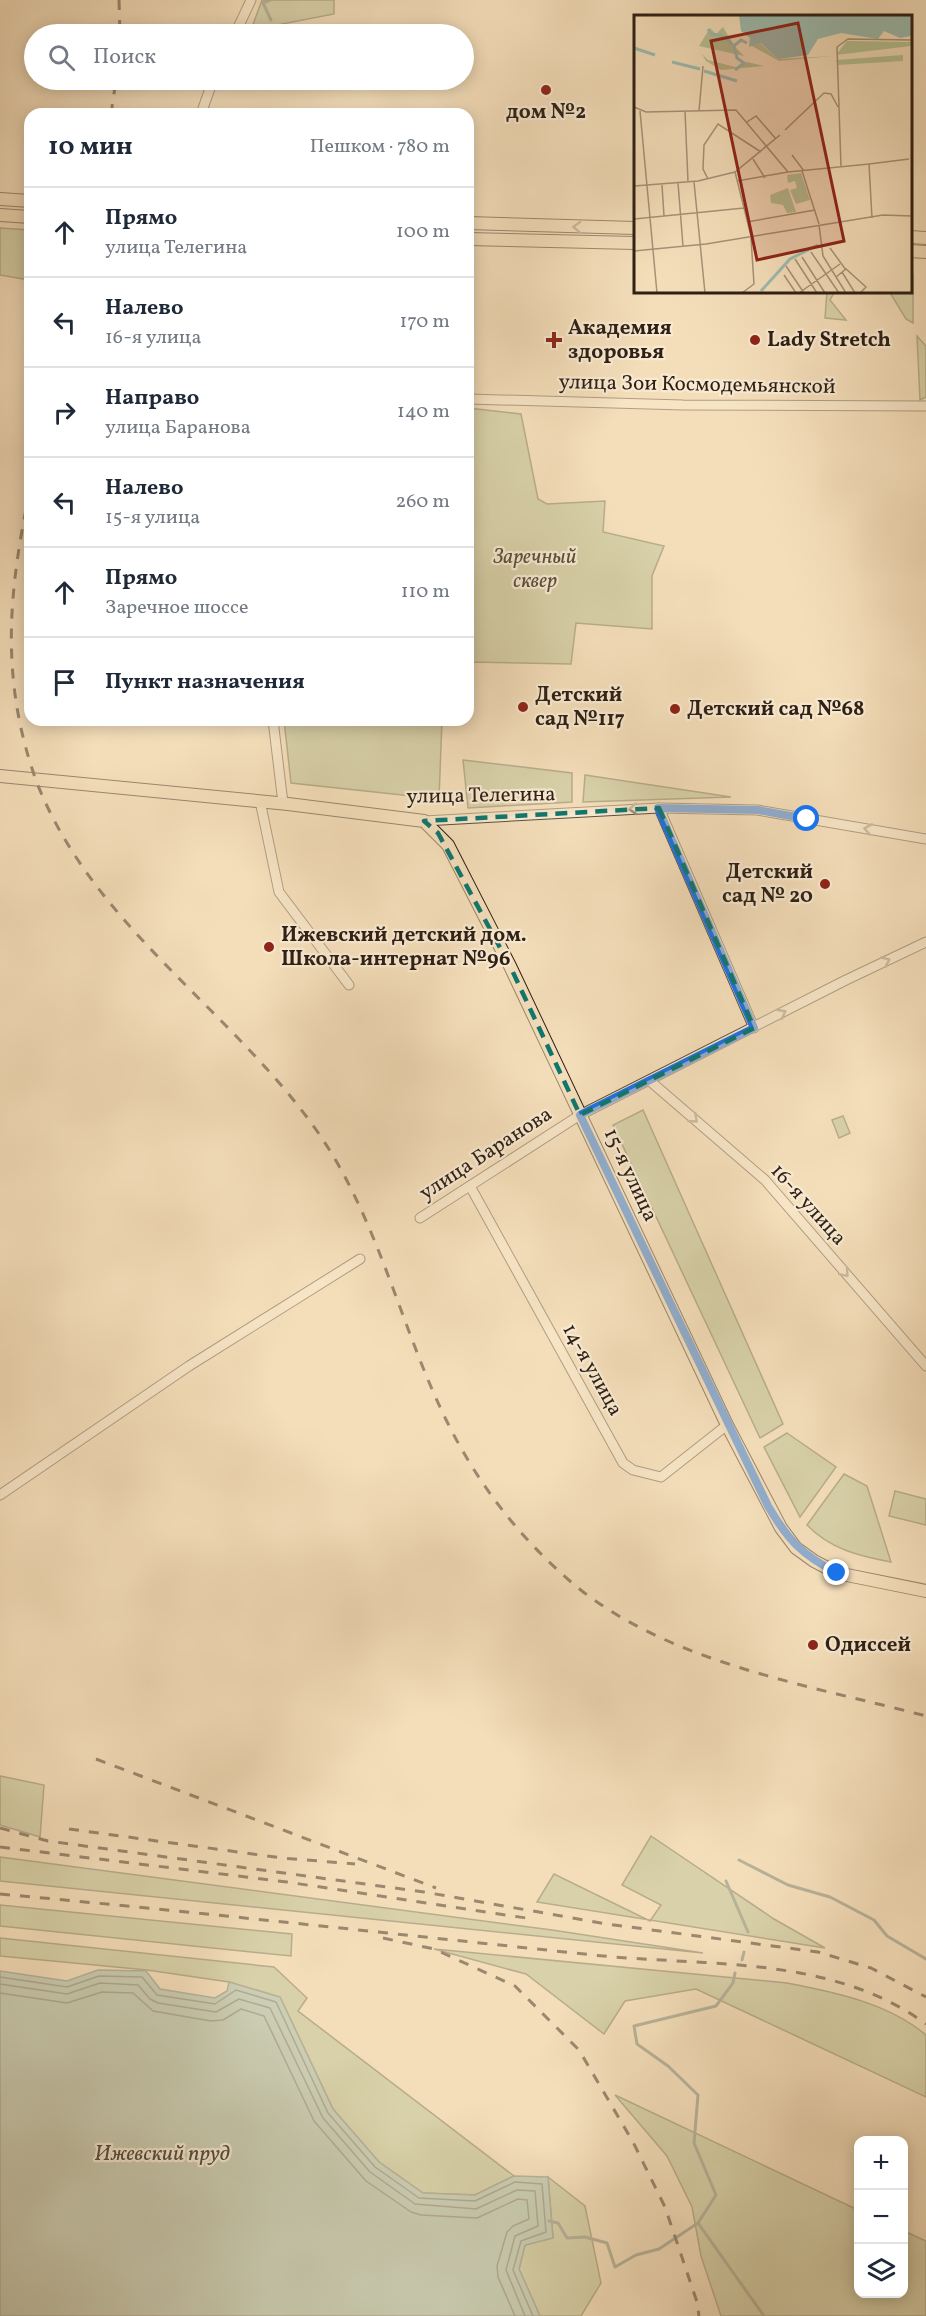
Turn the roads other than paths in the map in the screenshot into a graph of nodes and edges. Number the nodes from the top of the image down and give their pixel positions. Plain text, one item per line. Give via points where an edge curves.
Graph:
1 (251, 0) edge
2 (240, 24) edge
3 (209, 90) edge
4 (203, 108) edge
5 (0, 199) edge
6 (24, 201) edge
7 (0, 215) edge
8 (24, 217) edge
9 (474, 223) edge
10 (634, 228) edge
11 (911, 237) edge
12 (926, 238) edge
13 (474, 239) edge
14 (634, 243) edge
15 (911, 251) edge
16 (926, 252) edge
17 (474, 399) edge
18 (926, 406) edge
19 (274, 726) edge
20 (0, 776) edge
21 (260, 801) junction
22 (283, 803) junction
23 (658, 808) junction
24 (424, 821) junction
25 (926, 839) edge
26 (926, 942) edge
27 (349, 986) dead end
28 (754, 1028) junction
29 (650, 1081) junction
30 (580, 1115) junction
31 (470, 1186) junction
32 (420, 1218) dead end
33 (360, 1259) dead end
34 (926, 1366) edge
35 (727, 1425) junction
36 (0, 1495) edge
37 (926, 1591) edge

1 - 2 street
3 - 4 street
5 - 6 main road
7 - 8 main road
10 -> 9 main road
11 - 12 main road
13 - 14 main road
15 - 16 main road
17 - 18 street, улица Зои Космодемьянской
19 - 22 street
20 - 21 main road, улица Телегина
21 - 22 main road, улица Телегина
21 - 27 street via 279,892
22 - 24 main road, улица Телегина
23 -> 24 street, улица Телегина
25 -> 23 street, улица Телегина via 758,810
23 - 28 street
24 - 30 main road, 15-я улица via 448,845
28 -> 26 street, улица Баранова
28 - 29 street, улица Баранова
29 - 30 street, улица Баранова
29 -> 34 street, 16-я улица via 765,1180
30 - 31 street, улица Баранова
30 - 35 main road, 15-я улица
31 - 32 street, улица Баранова
31 - 35 street, 14-я улица via 623,1463 633,1470 661,1477
33 - 36 street via 189,1366
35 - 37 main road, 15-я улица via 781,1528 796,1548 837,1573

